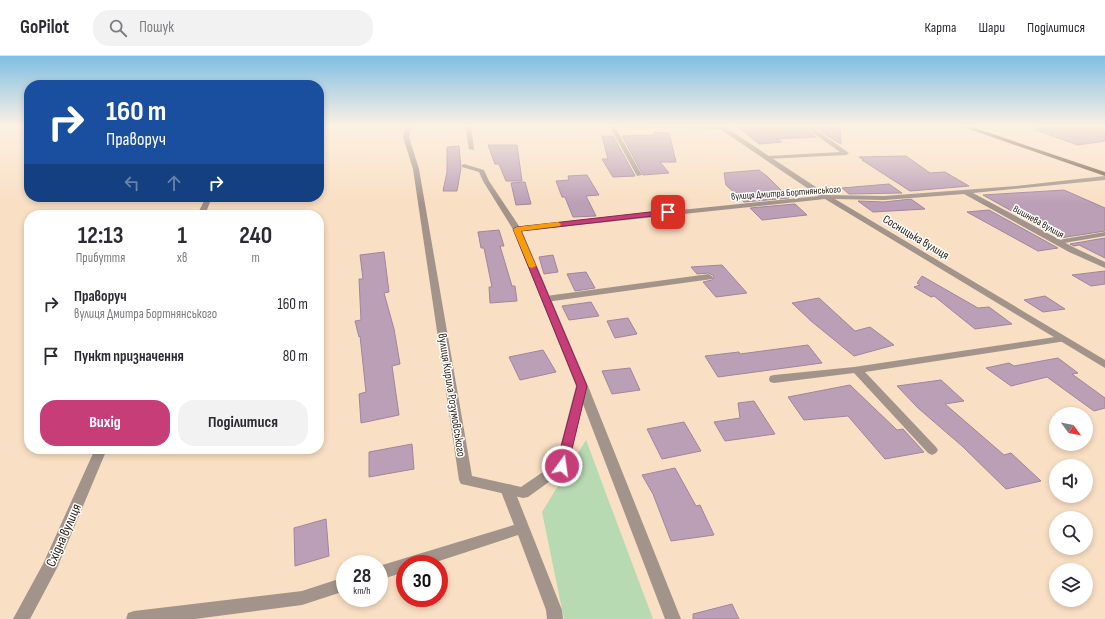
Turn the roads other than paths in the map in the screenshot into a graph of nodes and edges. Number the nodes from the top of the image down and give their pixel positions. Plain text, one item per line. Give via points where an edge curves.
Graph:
1 (410, 151) edge
2 (626, 151) edge
3 (758, 151) edge
4 (843, 151) edge
5 (1038, 151) edge
6 (768, 158) junction
7 (464, 166) dead end
8 (1105, 174) edge
9 (639, 175) dead end
10 (1105, 178) edge
11 (966, 192) junction
12 (826, 197) junction
13 (517, 229) junction
14 (1105, 234) edge
15 (1058, 242) junction
16 (1105, 265) edge
17 (709, 277) dead end
18 (546, 299) junction
19 (1062, 339) junction
20 (1105, 365) edge
21 (857, 370) junction
22 (774, 379) dead end
23 (582, 386) junction
24 (932, 450) dead end
25 (99, 454) edge
26 (507, 489) junction
27 (522, 528) junction
28 (437, 555) edge
29 (336, 587) edge
30 (21, 619) edge
31 (134, 619) edge
32 (555, 619) edge
33 (673, 619) edge

1 - 26 street, вулиця Кирила Розумовського via 416,169 466,480
2 - 9 street
3 - 6 street, Сосницька вулиця
4 - 6 street via 846,153
5 - 8 main road
6 - 12 street, Сосницька вулиця
7 - 13 street via 482,171
10 - 11 street, вулиця Дмитра Бортнянського
11 - 12 street, вулиця Дмитра Бортнянського via 884,198
11 - 15 street, Вишнева вулиця
12 - 13 street, вулиця Дмитра Бортнянського
12 - 19 street, Сосницька вулиця
13 - 18 street
14 - 15 street
15 - 16 street, Вишнева вулиця
17 - 18 street
18 - 23 street
19 - 20 street, Сосницька вулиця
19 - 21 street
21 - 22 street
21 - 24 street
23 - 26 street, вулиця Кирила Розумовського via 562,466 523,493
23 - 33 street
25 - 30 street, Східна вулиця via 50,568
26 - 27 street
27 - 28 street
27 - 32 street via 554,610
29 - 31 street via 302,598

